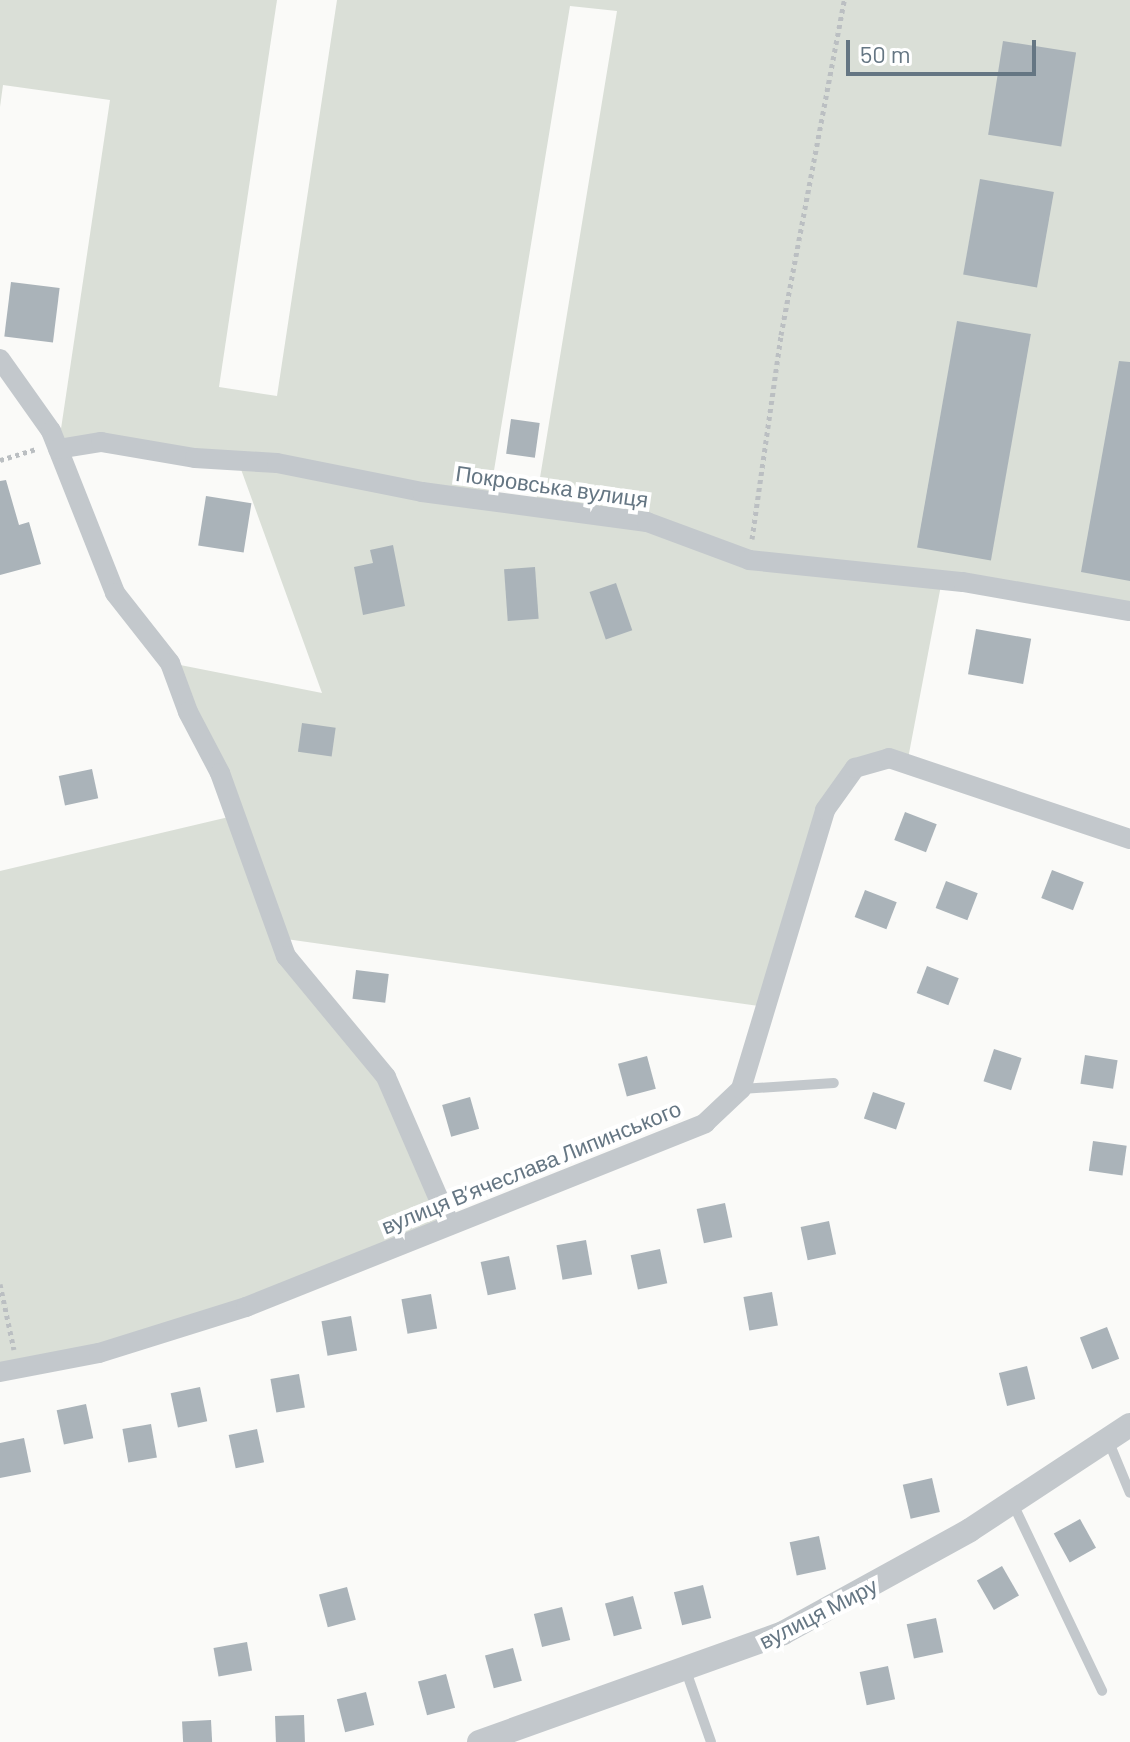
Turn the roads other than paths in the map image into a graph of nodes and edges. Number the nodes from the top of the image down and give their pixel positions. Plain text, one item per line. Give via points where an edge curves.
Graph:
1 (0, 359) edge
2 (58, 449) junction
3 (1130, 611) edge
4 (1130, 839) edge
5 (834, 1083) dead end
6 (741, 1089) junction
7 (450, 1225) junction
8 (9, 1370) edge
9 (1130, 1425) edge
10 (1108, 1438) junction
11 (1130, 1493) edge
12 (1012, 1502) junction
13 (686, 1671) junction
14 (1102, 1691) dead end
15 (479, 1742) edge
16 (711, 1742) edge

1 - 2 street
2 - 3 street, Покровська вулиця via 101,442 195,458 277,463 422,492 647,522 749,560 963,582
2 - 7 street via 115,593 170,663 220,773 286,956 386,1077
4 - 6 street, вулиця Вʼячеслава Липинського via 889,758 855,768 825,810
5 - 6 lane
6 - 7 street, вулиця Вʼячеслава Липинського via 705,1123
7 - 8 street, вулиця Вʼячеслава Липинського via 246,1307 99,1353
9 - 10 street, вулиця Миру
10 - 11 lane
10 - 12 street, вулиця Миру
12 - 13 street, вулиця Миру via 831,1608
12 - 14 lane
13 - 15 street, вулиця Миру
13 - 16 lane

